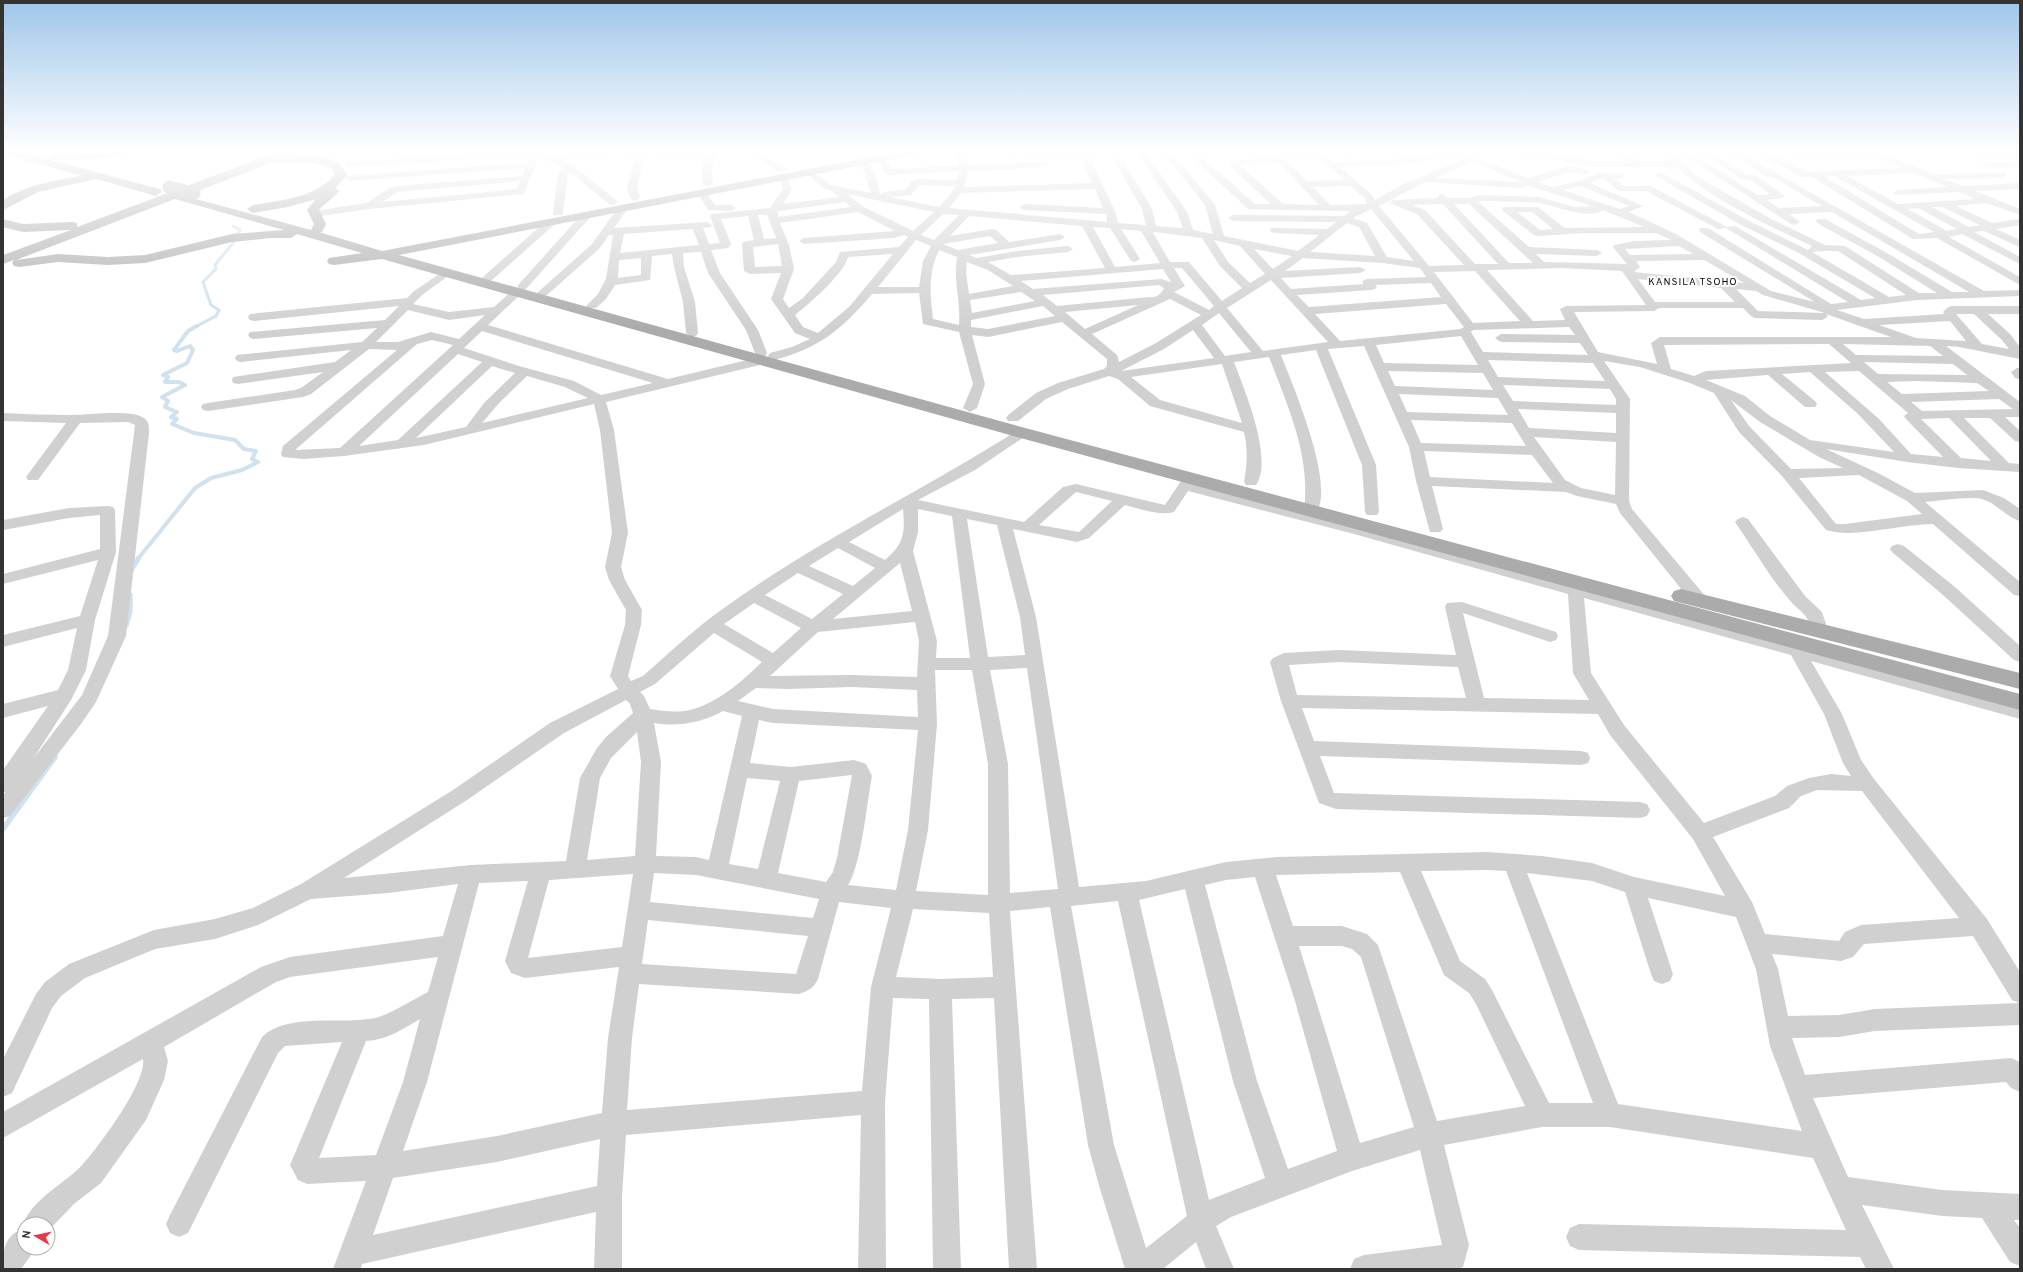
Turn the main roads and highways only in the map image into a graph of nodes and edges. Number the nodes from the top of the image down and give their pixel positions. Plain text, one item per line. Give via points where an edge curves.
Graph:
1 (129, 209) edge
2 (214, 209) edge
3 (223, 209) edge
4 (267, 209) edge
5 (314, 209) edge
6 (597, 209) edge
7 (604, 209) edge
8 (239, 218) junction
9 (554, 218) junction
10 (96, 222) junction
11 (3, 223) edge
12 (312, 231) junction
13 (381, 252) junction
14 (3, 254) edge
15 (3, 260) edge
16 (3, 267) edge
17 (519, 290) junction
18 (766, 356) junction
19 (1018, 426) junction
20 (1313, 504) junction
21 (2020, 681) edge
22 (2020, 702) edge

1 - 10 main road
2 - 8 main road
3 - 8 main road, bridge
4 - 8 main road
5 - 12 main road via 320,224
6 - 9 main road
7 - 9 main road via 587,215
8 - 10 main road via 205,239 157,252 113,255 93,252 83,246 82,236
8 - 12 main road
9 - 13 main road
10 - 11 main road via 42,229
10 - 14 main road
10 - 15 main road
12 - 13 main road
12 - 16 main road via 232,238 145,259 108,261 58,258
13 - 17 main road
13 - 17 main road via 488,278
17 - 18 main road
17 - 18 main road via 543,293 592,306
18 - 19 main road
18 - 19 main road via 970,408
19 - 20 main road via 1251,482
19 - 20 main road via 1187,482
20 - 21 main road via 1372,512 1700,601
20 - 22 main road via 1575,587

